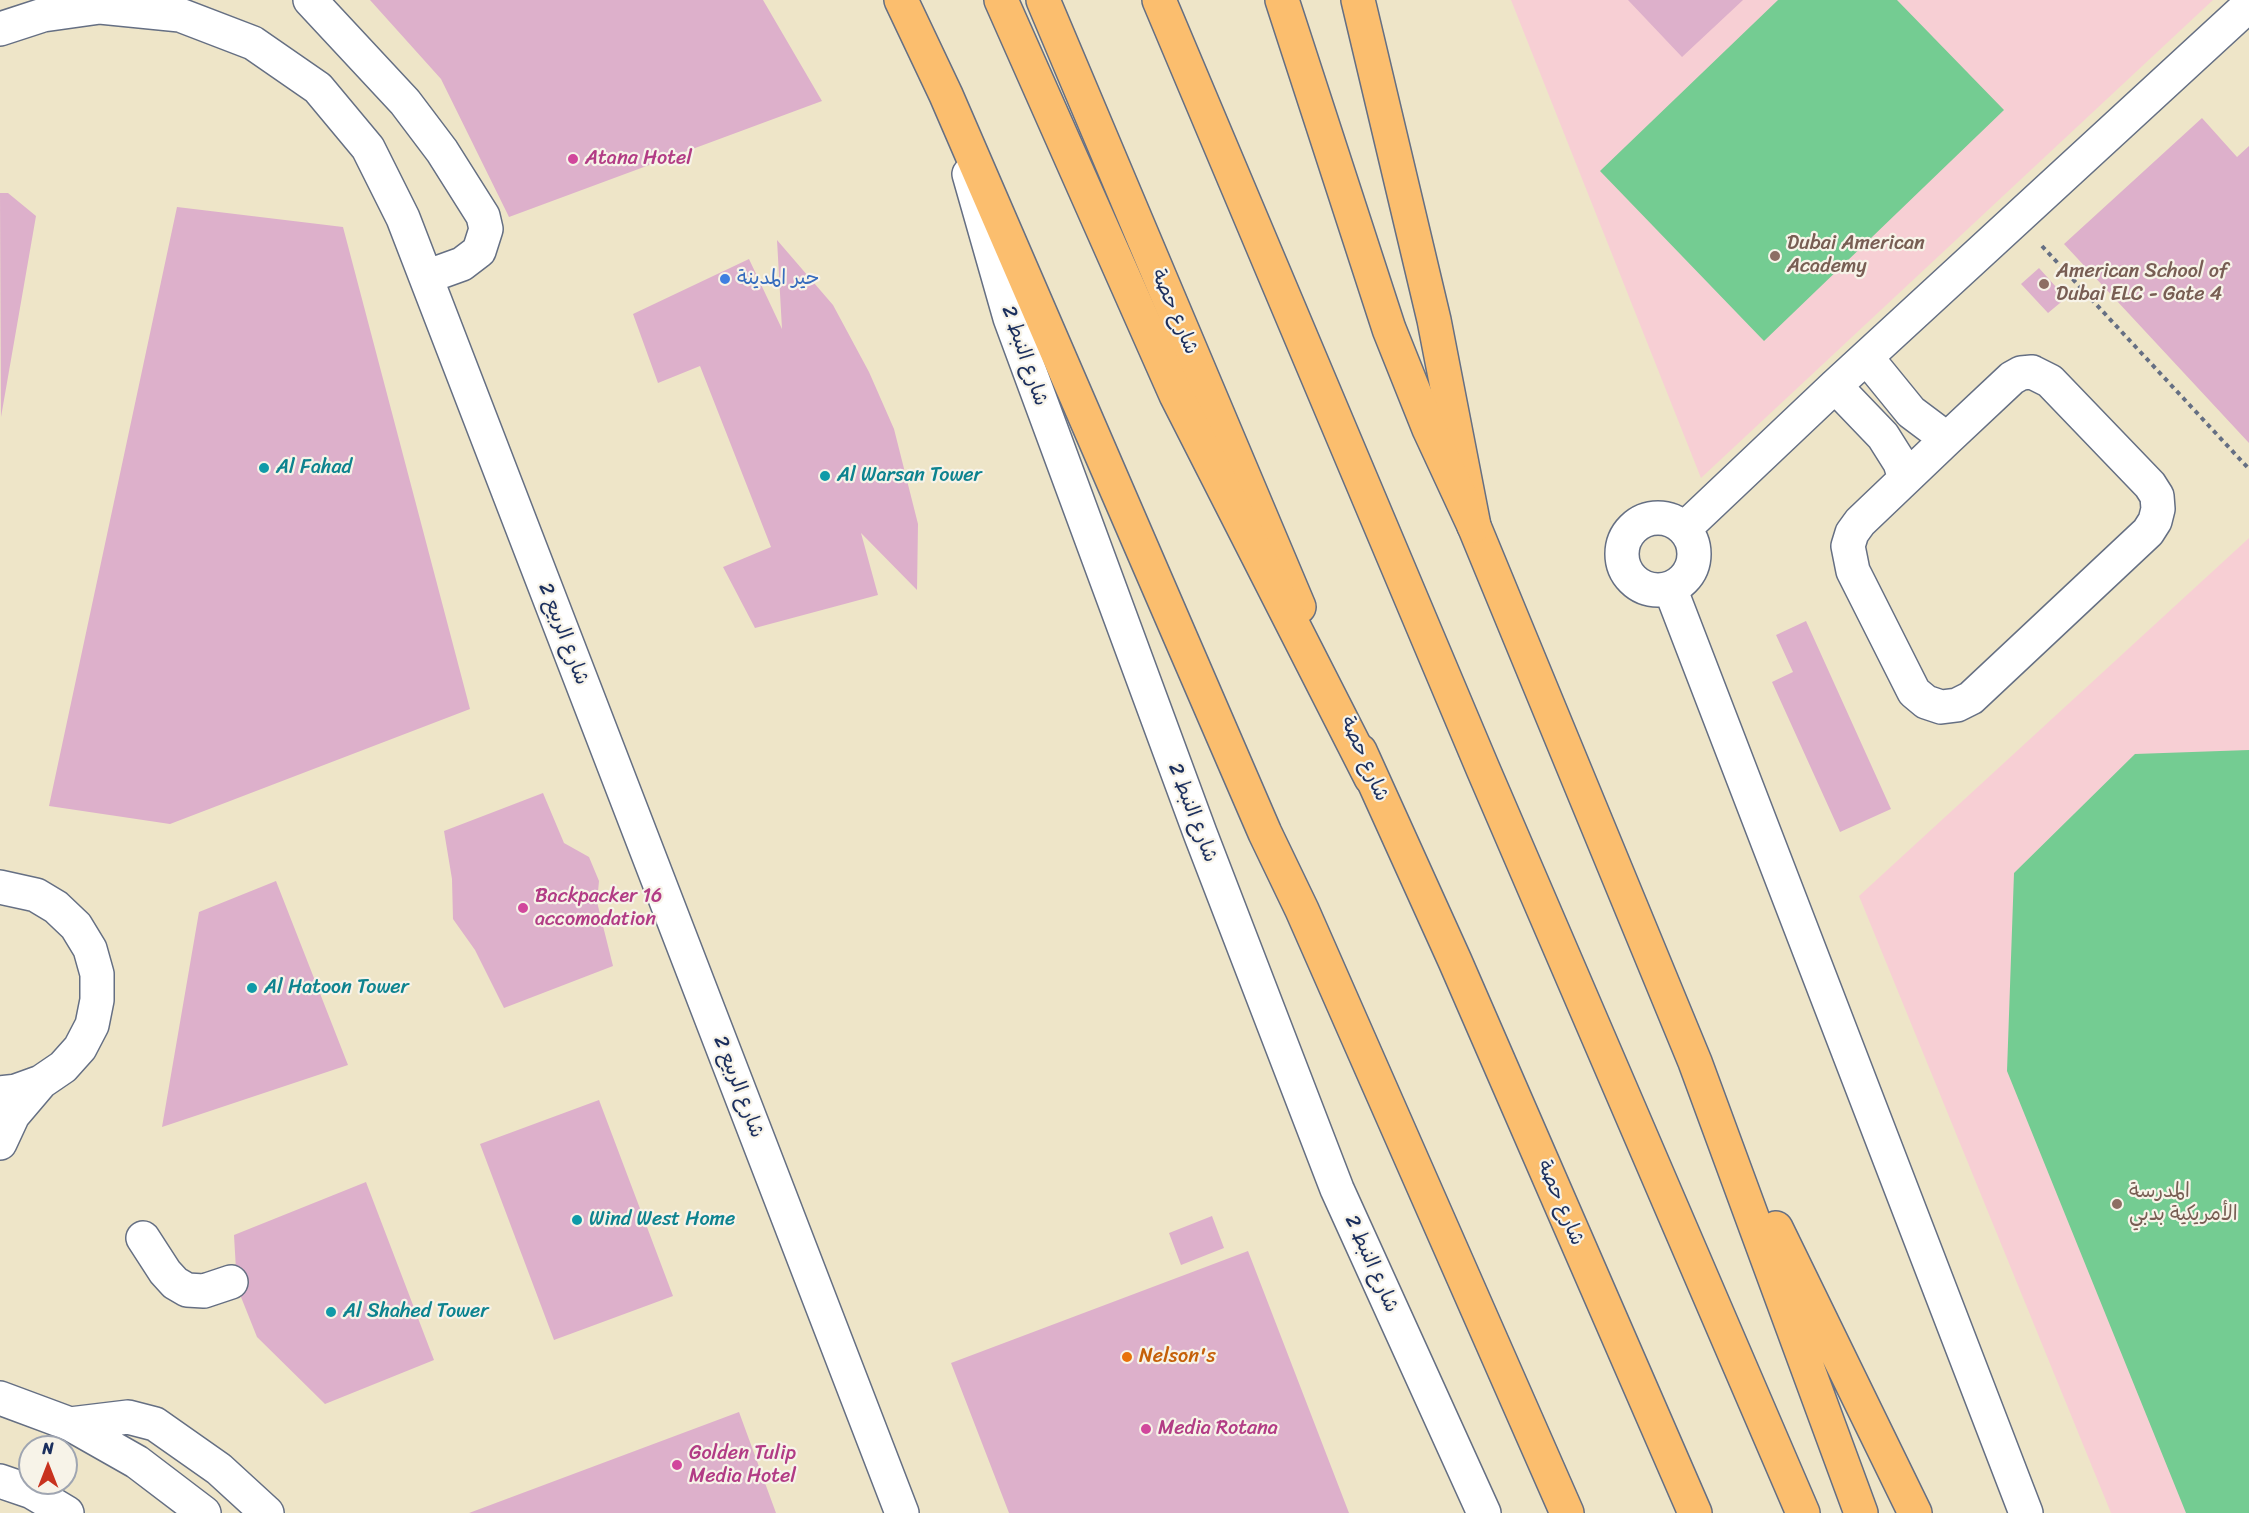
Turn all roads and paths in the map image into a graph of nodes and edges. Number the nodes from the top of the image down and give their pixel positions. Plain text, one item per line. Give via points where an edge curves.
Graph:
1 (310, 0) edge
2 (901, 0) edge
3 (1001, 0) edge
4 (1043, 0) edge
5 (1282, 0) edge
6 (1358, 0) edge
7 (1161, 2) edge
8 (99, 3) edge
9 (2249, 4) edge
10 (0, 29) edge
11 (946, 95) junction
12 (2017, 219) junction
13 (426, 277) junction
14 (1867, 358) junction
15 (1835, 386) junction
16 (1947, 439) junction
17 (2249, 469) edge
18 (1905, 479) junction
19 (1474, 526) junction
20 (1684, 529) junction
21 (1670, 588) junction
22 (1371, 778) junction
23 (0, 887) edge
24 (1695, 1062) junction
25 (41, 1082) junction
26 (0, 1093) edge
27 (0, 1143) edge
28 (143, 1238) dead end
29 (231, 1282) dead end
30 (0, 1398) edge
31 (70, 1424) junction
32 (0, 1481) edge
33 (67, 1513) edge
34 (204, 1513) edge
35 (267, 1513) edge
36 (902, 1513) edge
37 (1484, 1513) edge
38 (1567, 1513) edge
39 (1695, 1513) edge
40 (1803, 1513) edge
41 (1861, 1513) edge
42 (1915, 1513) edge
43 (2026, 1513) edge

1 - 13 street via 405,102 483,216 486,229 472,259
2 - 11 main road
3 - 22 main road via 1176,395
4 - 22 main road, شارع حصة
5 - 19 main road via 1389,329
6 - 19 main road via 1437,330
7 - 40 main road via 1483,769
8 - 10 street, شارع الربيع 2
8 - 13 street, شارع الربيع 2 via 180,15 253,43 318,88 368,148 404,218
9 - 12 street
11 - 37 street, شارع النبط 2 via 1010,318 1191,811 1337,1189
11 - 38 main road via 1265,833
12 - 14 street
12 - 17 path
13 - 36 street, شارع الربيع 2
14 - 15 street
14 - 16 street via 1911,412
15 - 18 street via 1883,436
15 - 20 street
16 - 18 street
16 - 18 street via 2012,378 2021,373 2042,375 2150,485 2157,496 2158,509 2148,532 1971,698 1957,705 1941,707 1914,692 1849,559 1848,546 1860,522
19 - 24 main road
20 - 21 street via 1693,547 1691,567
20 - 21 street via 1665,519 1643,521 1634,527 1622,546 1624,567 1638,584 1659,590
21 - 43 street
22 - 39 main road, شارع حصة via 1460,971
23 - 25 street via 36,895 56,907 76,926 90,949 97,974 97,1000 84,1040 63,1067
24 - 41 main road
24 - 42 main road
25 - 26 street
25 - 27 street via 13,1115
28 - 29 street via 170,1278 187,1290 204,1291
30 - 31 street
31 - 34 street via 137,1462
31 - 35 street via 129,1417 155,1424 219,1469
32 - 33 street via 32,1492

